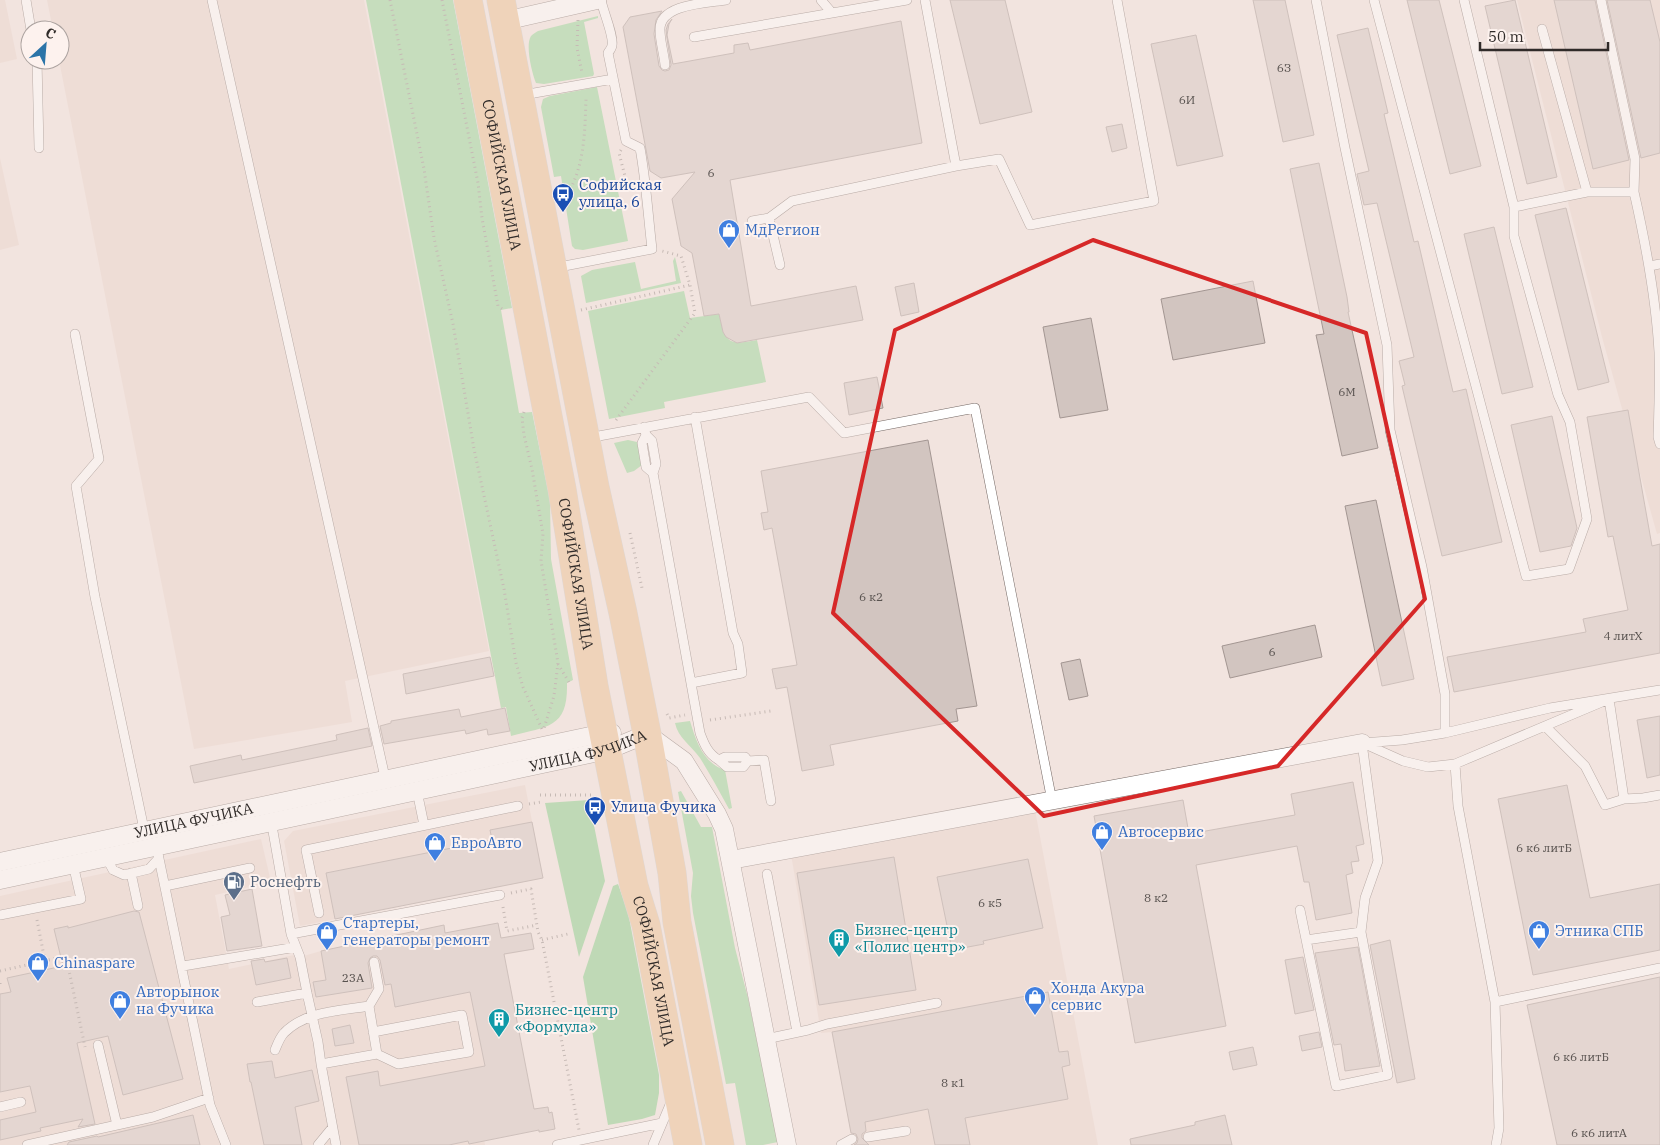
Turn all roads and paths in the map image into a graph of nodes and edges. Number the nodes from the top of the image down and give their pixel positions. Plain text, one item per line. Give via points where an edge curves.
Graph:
1 (26, 0) edge
2 (212, 0) edge
3 (390, 0) edge
4 (442, 0) edge
5 (468, 0) edge
6 (597, 0) edge
7 (601, 0) edge
8 (726, 0) edge
9 (820, 0) edge
10 (907, 0) edge
11 (925, 0) edge
12 (1117, 0) edge
13 (1316, 0) edge
14 (1374, 0) edge
15 (1464, 0) edge
16 (1601, 0) edge
17 (549, 5) edge
18 (574, 6) junction
19 (503, 10) edge
20 (832, 13) junction
21 (30, 20) edge
22 (1542, 28) dead end
23 (694, 37) dead end
24 (665, 65) dead end
25 (37, 70) edge
26 (583, 78) dead end
27 (614, 79) junction
28 (520, 95) junction
29 (586, 95) dead end
30 (626, 141) junction
31 (39, 148) dead end
32 (956, 166) junction
33 (646, 181) junction
34 (1587, 192) junction
35 (1634, 192) junction
36 (566, 195) dead end
37 (1514, 207) junction
38 (769, 218) junction
39 (752, 221) dead end
40 (652, 249) junction
41 (1660, 264) edge
42 (780, 266) dead end
43 (1650, 266) junction
44 (554, 268) junction
45 (690, 285) junction
46 (581, 310) dead end
47 (506, 311) dead end
48 (75, 334) dead end
49 (1660, 375) edge
50 (525, 412) dead end
51 (695, 418) junction
52 (645, 431) junction
53 (596, 436) junction
54 (1660, 444) edge
55 (628, 527) dead end
56 (642, 590) dead end
57 (558, 664) junction
58 (691, 683) junction
59 (574, 690) dead end
60 (1660, 690) edge
61 (1609, 699) junction
62 (771, 711) dead end
63 (666, 712) dead end
64 (696, 715) junction
65 (1545, 726) junction
66 (1445, 733) junction
67 (647, 734) junction
68 (606, 742) junction
69 (1362, 743) junction
70 (1455, 764) junction
71 (386, 780) junction
72 (417, 791) junction
73 (540, 795) dead end
74 (597, 795) dead end
75 (1660, 795) edge
76 (389, 797) junction
77 (1624, 799) junction
78 (771, 801) dead end
79 (1052, 801) junction
80 (268, 805) junction
81 (518, 806) dead end
82 (271, 822) junction
83 (424, 826) junction
84 (149, 830) junction
85 (155, 851) junction
86 (106, 857) junction
87 (731, 860) junction
88 (0, 862) edge
89 (73, 864) junction
90 (250, 868) dead end
91 (131, 873) junction
92 (767, 874) dead end
93 (0, 880) edge
94 (165, 886) junction
95 (500, 894) junction
96 (138, 906) dead end
97 (34, 908) junction
98 (1300, 910) dead end
99 (319, 913) dead end
100 (0, 915) edge
101 (537, 925) junction
102 (1361, 932) junction
103 (291, 934) junction
104 (568, 934) dead end
105 (542, 940) junction
106 (1306, 940) junction
107 (296, 947) junction
108 (45, 961) junction
109 (374, 962) dead end
110 (183, 966) junction
111 (1660, 968) edge
112 (0, 971) edge
113 (0, 983) edge
114 (0, 987) edge
115 (306, 993) junction
116 (257, 1002) dead end
117 (1495, 1002) junction
118 (937, 1003) dead end
119 (369, 1006) junction
120 (312, 1016) junction
121 (374, 1032) junction
122 (797, 1032) junction
123 (766, 1039) junction
124 (98, 1045) joint
125 (275, 1050) dead end
126 (377, 1054) junction
127 (321, 1064) junction
128 (678, 1088) junction
129 (209, 1098) junction
130 (21, 1102) dead end
131 (0, 1107) edge
132 (662, 1124) junction
133 (118, 1125) junction
134 (332, 1128) junction
135 (906, 1131) dead end
136 (868, 1137) dead end
137 (852, 1139) dead end
138 (581, 1140) junction
139 (50, 1142) edge
140 (27, 1145) edge
141 (225, 1145) edge
142 (318, 1145) edge
143 (336, 1145) edge
144 (557, 1145) edge
145 (653, 1145) edge
146 (688, 1145) edge
147 (720, 1145) edge
148 (787, 1145) edge
149 (841, 1145) edge
150 (1496, 1145) edge

1 - 21 lane
2 - 71 lane
3 - 57 path via 516,662 543,732 554,696
4 - 47 path via 498,306
5 - 68 main road, СОФИЙСКАЯ УЛИЦА via 562,488
6 - 18 street
7 - 27 lane via 612,45 608,53
8 - 24 lane via 678,9 662,19 660,28
9 - 20 lane
10 - 20 lane
11 - 32 lane
12 - 32 lane via 1154,201 1030,225 1000,159
13 - 66 lane via 1387,345 1390,430 1422,567 1445,694
14 - 37 lane via 1526,576 1569,568 1587,519 1570,422 1558,395 1514,236
15 - 37 lane
16 - 35 lane via 1635,158
17 - 18 street
17 - 19 street
18 - 26 path via 579,22 577,48
19 - 28 main road, СОФИЙСКАЯ УЛИЦА
20 - 23 lane
22 - 34 lane
25 - 31 lane
27 - 28 lane
27 - 30 lane
28 - 44 main road, СОФИЙСКАЯ УЛИЦА
29 - 36 path via 582,151
30 - 33 lane via 640,148
30 - 33 path via 619,153 628,184
32 - 38 lane via 792,201
33 - 40 lane
34 - 35 lane
34 - 37 lane
35 - 43 lane
38 - 39 lane
38 - 42 lane
40 - 44 lane
40 - 45 path via 681,256
41 - 43 lane
43 - 49 lane
44 - 53 main road, СОФИЙСКАЯ УЛИЦА
45 - 46 path
45 - 53 path via 696,313
48 - 84 lane via 99,460 76,486 95,597
49 - 54 lane
50 - 57 path via 522,418 524,434 543,534 541,561
51 - 52 lane
51 - 58 lane via 742,673
51 - 79 lane via 809,397 844,433 975,408
52 - 53 lane
52 - 58 lane via 642,443 646,467 652,473
53 - 67 main road, СОФИЙСКАЯ УЛИЦА via 623,613
55 - 56 path
57 - 59 path
58 - 64 lane
60 - 61 lane
61 - 65 lane
61 - 66 lane via 1550,708
61 - 77 lane
62 - 64 path via 706,721
63 - 64 path via 669,718
64 - 78 lane via 704,744 714,757 719,760 725,757 764,760
65 - 70 lane
65 - 77 lane via 1585,766 1606,805
66 - 69 lane
67 - 68 street, УЛИЦА ФУЧИКА
67 - 87 street via 684,761 697,779 724,829
67 - 147 main road, СОФИЙСКАЯ УЛИЦА via 672,873 677,922
68 - 71 street, УЛИЦА ФУЧИКА
68 - 72 street, УЛИЦА ФУЧИКА
68 - 128 main road, СОФИЙСКАЯ УЛИЦА
69 - 70 lane via 1403,761 1428,767
69 - 79 street
69 - 102 lane via 1378,861 1365,898
70 - 117 lane via 1458,806
71 - 76 lane
71 - 80 street, УЛИЦА ФУЧИКА
72 - 76 street, УЛИЦА ФУЧИКА
72 - 83 lane
73 - 74 path
75 - 77 lane
76 - 82 street, УЛИЦА ФУЧИКА
79 - 87 street
80 - 82 lane
80 - 84 street, УЛИЦА ФУЧИКА
81 - 83 lane
82 - 85 street, УЛИЦА ФУЧИКА
82 - 103 lane
83 - 99 lane via 306,850
84 - 85 lane
84 - 88 street, УЛИЦА ФУЧИКА
85 - 86 street, УЛИЦА ФУЧИКА
85 - 91 lane via 149,869
85 - 94 lane
86 - 89 street, УЛИЦА ФУЧИКА
86 - 91 lane via 113,870 124,875
87 - 123 street
89 - 93 street, УЛИЦА ФУЧИКА
89 - 97 lane via 80,899
90 - 94 lane
91 - 96 lane
92 - 122 lane
94 - 110 lane
95 - 101 path via 531,889
95 - 101 path via 507,931
95 - 103 lane
97 - 100 lane
97 - 108 path
98 - 106 lane
101 - 105 path
102 - 106 lane
102 - 106 lane via 1388,1075 1336,1086
103 - 107 lane
104 - 105 path
105 - 138 path
107 - 110 lane
107 - 115 lane
108 - 112 path
108 - 124 path via 66,956 85,1048
109 - 119 lane via 379,990
110 - 129 lane
111 - 117 lane
113 - 114 path
115 - 116 lane
115 - 120 lane
117 - 150 lane via 1499,1128
118 - 122 lane
119 - 120 lane
119 - 121 lane
120 - 125 lane via 299,1021 283,1034
120 - 127 lane
121 - 126 lane
121 - 126 lane via 462,1015 469,1052 398,1064
122 - 123 lane
123 - 148 street
124 - 133 lane
126 - 127 lane
127 - 134 lane
128 - 132 lane
128 - 146 main road, СОФИЙСКАЯ УЛИЦА
129 - 133 lane
129 - 141 lane
130 - 131 lane
132 - 138 lane
132 - 145 lane
133 - 139 lane
134 - 142 lane
134 - 143 lane
135 - 136 lane
137 - 149 lane
138 - 144 lane
139 - 140 lane

